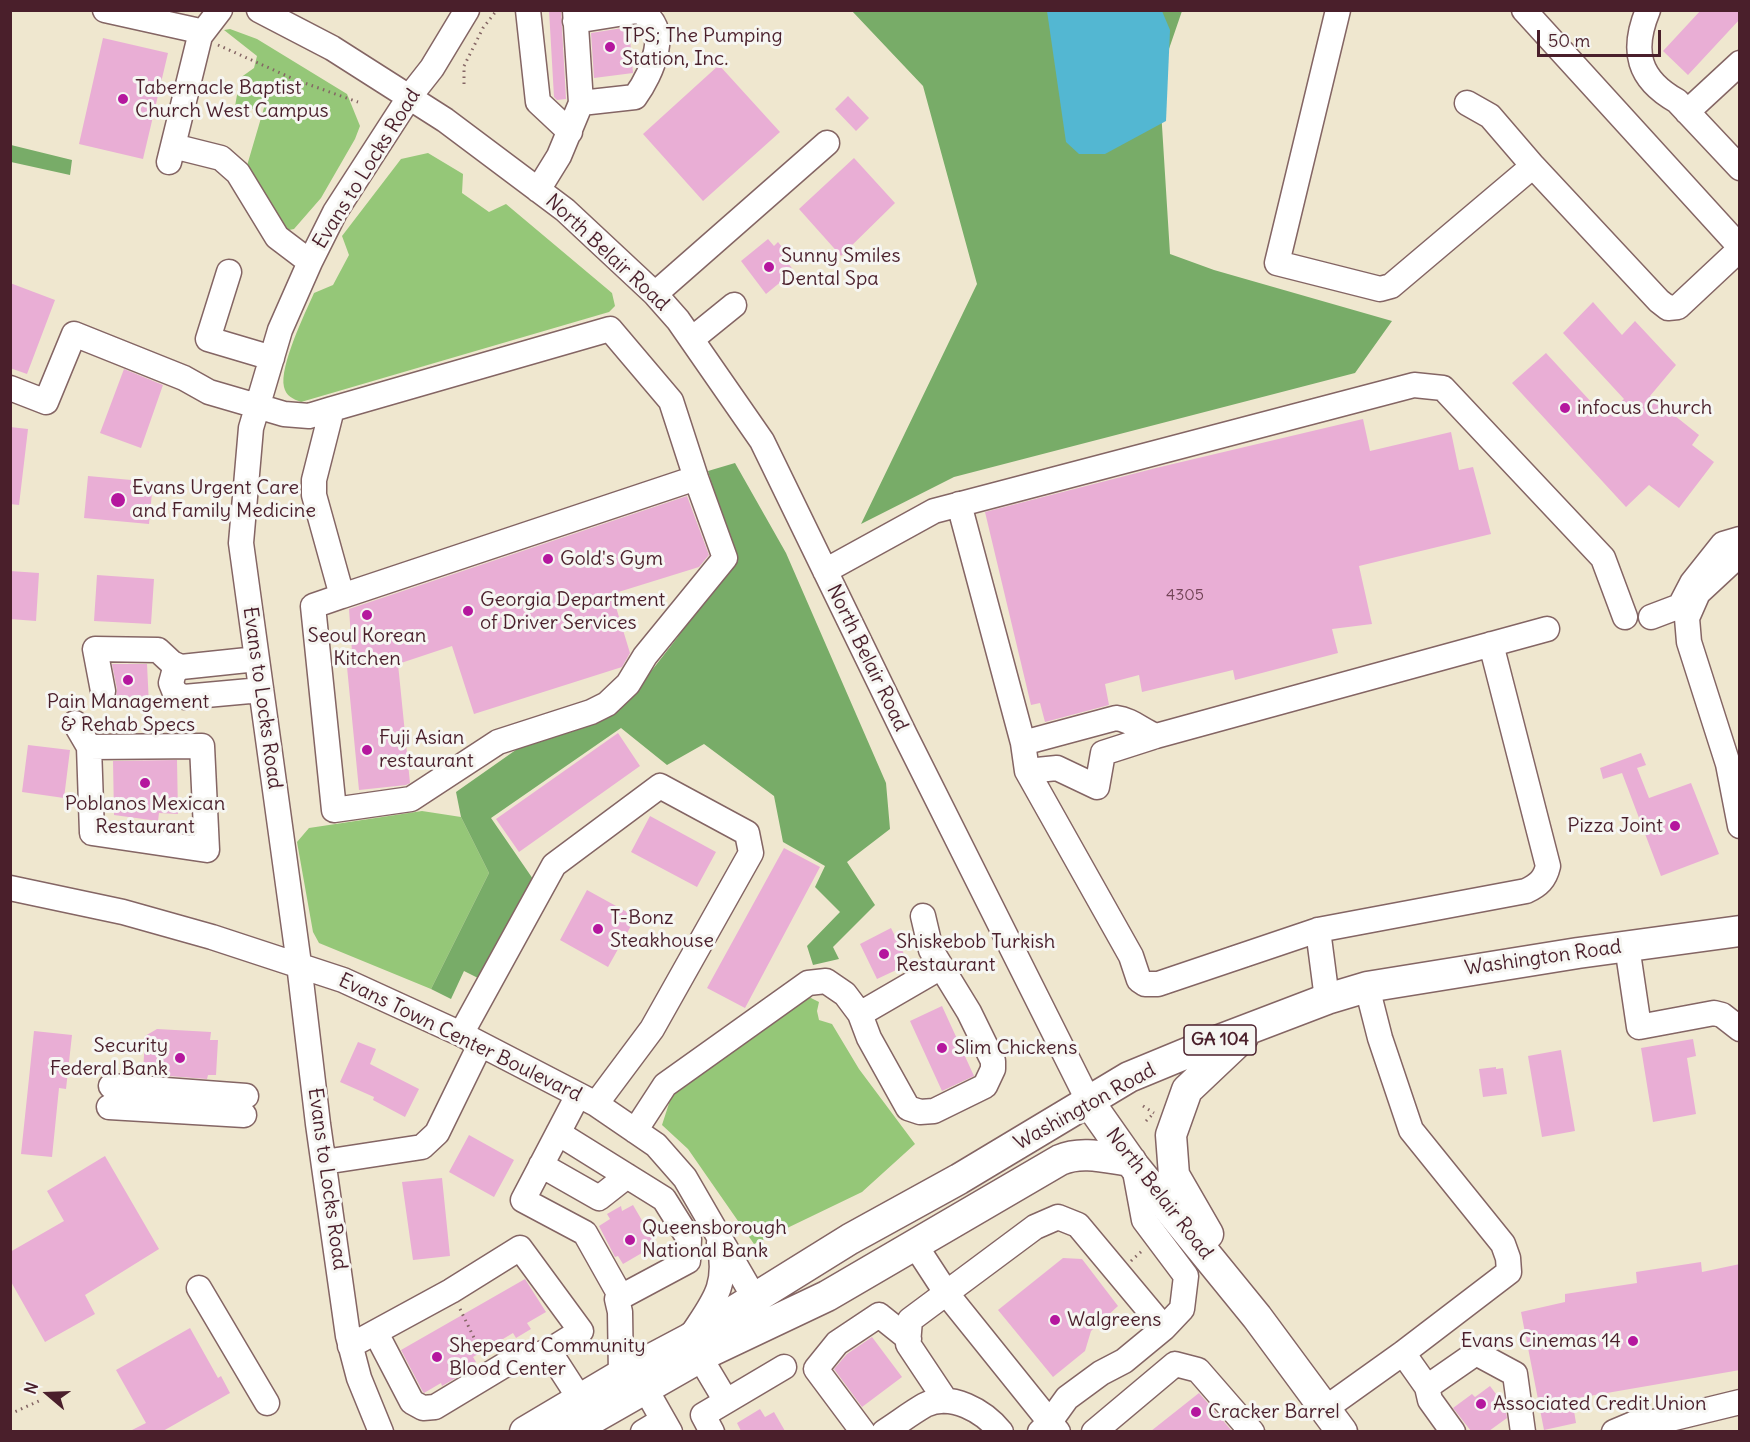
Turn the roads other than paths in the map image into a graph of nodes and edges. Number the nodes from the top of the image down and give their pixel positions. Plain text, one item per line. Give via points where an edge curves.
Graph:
1 (105, 10) edge
2 (220, 10) edge
3 (259, 10) edge
4 (467, 10) edge
5 (528, 10) edge
6 (1338, 10) edge
7 (1524, 10) edge
8 (1648, 10) edge
9 (285, 16) edge
10 (575, 16) edge
11 (200, 36) junction
12 (1740, 63) edge
13 (411, 96) junction
14 (581, 103) junction
15 (1467, 103) dead end
16 (1687, 112) junction
17 (570, 132) junction
18 (827, 143) dead end
19 (1533, 166) junction
20 (1740, 168) edge
21 (538, 190) junction
22 (1740, 248) edge
23 (309, 262) junction
24 (229, 272) dead end
25 (655, 294) junction
26 (734, 305) dead end
27 (692, 339) junction
28 (272, 358) junction
29 (10, 387) edge
30 (257, 406) junction
31 (332, 409) junction
32 (696, 478) junction
33 (959, 504) junction
34 (1740, 539) edge
35 (1740, 554) edge
36 (825, 571) junction
37 (342, 596) junction
38 (1625, 617) dead end
39 (1651, 617) dead end
40 (1546, 629) dead end
41 (1491, 644) junction
42 (257, 659) junction
43 (181, 667) junction
44 (261, 690) junction
45 (103, 691) dead end
46 (75, 723) dead end
47 (1156, 736) junction
48 (1023, 743) junction
49 (89, 747) junction
50 (1027, 771) junction
51 (1740, 826) edge
52 (10, 888) edge
53 (923, 916) dead end
54 (1318, 930) junction
55 (1740, 931) edge
56 (1627, 946) junction
57 (299, 964) junction
58 (940, 967) junction
59 (1367, 987) junction
60 (1327, 999) junction
61 (860, 1014) junction
62 (1255, 1026) junction
63 (1740, 1029) edge
64 (471, 1039) junction
65 (587, 1099) junction
66 (110, 1102) dead end
67 (1089, 1102) junction
68 (245, 1110) dead end
69 (635, 1131) junction
70 (558, 1133) junction
71 (324, 1162) junction
72 (1132, 1163) junction
73 (541, 1165) junction
74 (627, 1176) junction
75 (716, 1229) junction
76 (915, 1245) junction
77 (199, 1288) dead end
78 (946, 1294) junction
79 (621, 1298) junction
80 (755, 1299) junction
81 (1257, 1317) junction
82 (1164, 1329) junction
83 (376, 1333) junction
84 (909, 1339) junction
85 (350, 1346) junction
86 (694, 1348) junction
87 (549, 1351) junction
88 (1403, 1353) junction
89 (784, 1367) dead end
90 (633, 1377) junction
91 (1427, 1387) junction
92 (580, 1399) junction
93 (726, 1401) junction
94 (946, 1401) junction
95 (1740, 1402) edge
96 (267, 1403) dead end
97 (1334, 1420) edge
98 (659, 1427) edge
99 (1108, 1427) edge
100 (1049, 1429) edge
101 (381, 1431) edge
102 (525, 1431) edge
103 (569, 1431) edge
104 (712, 1431) edge
105 (862, 1431) edge
106 (884, 1431) edge
107 (1000, 1431) edge
108 (1252, 1431) edge
109 (1453, 1431) edge
110 (1523, 1431) edge
111 (1614, 1431) edge

1 - 11 street via 195,30
2 - 11 street
3 - 9 street, North Belair Road
4 - 13 street, Evans to Locks Road
5 - 17 street via 538,102
6 - 19 street via 1277,263 1380,289 1391,286
7 - 22 street
8 - 16 street via 1638,40 1646,75
9 - 13 street, North Belair Road
10 - 14 street
10 - 14 street via 638,11 647,14 657,35 650,72 635,97
11 - 23 street via 170,154 221,158 238,172 277,237
12 - 16 street
13 - 21 street, North Belair Road
13 - 23 street, Evans to Locks Road via 335,212
14 - 17 street
15 - 19 street via 1490,116
16 - 20 street
17 - 21 street
18 - 25 street
19 - 22 street via 1668,308 1678,307
21 - 25 street, North Belair Road
23 - 28 street, Evans to Locks Road
24 - 28 street via 208,339
25 - 27 street, North Belair Road
26 - 27 street
27 - 36 street, North Belair Road via 762,441
28 - 30 street, Evans to Locks Road
29 - 30 street via 46,402 74,334 209,392
30 - 31 street via 309,417
30 - 42 street, Evans to Locks Road via 251,428 241,543
31 - 32 street via 610,329 671,401
31 - 37 street via 314,480 314,495
32 - 37 street
32 - 37 street via 724,558 645,656 628,684 607,704 591,712 498,742 411,799 334,810 313,606
33 - 36 street via 934,511
33 - 38 street via 1414,385 1443,388 1603,558
33 - 48 street
34 - 39 street via 1723,544 1692,583 1680,606
35 - 51 street via 1698,593 1687,618 1689,642 1728,764
36 - 67 street, North Belair Road
40 - 41 street
41 - 47 street
41 - 54 street via 1548,866 1545,878 1526,891
42 - 43 street
42 - 44 street, Evans to Locks Road
43 - 44 street via 171,678 173,690 179,696
43 - 45 street via 158,650 95,649
44 - 57 street, Evans to Locks Road
46 - 49 street
47 - 48 street via 1128,720 1116,718
47 - 50 street via 1103,753 1096,787 1057,768
48 - 50 street
49 - 49 street via 202,746 207,850 92,833
50 - 54 street via 1131,956 1139,980 1145,984 1158,984
52 - 57 street, Evans Town Center Boulevard via 123,912
53 - 58 street via 931,950
54 - 60 street
55 - 56 main road, Washington Road / GA 104
56 - 59 main road, Washington Road / GA 104
56 - 63 street via 1639,1027 1714,1013
57 - 64 street, Evans Town Center Boulevard
57 - 71 street, Evans to Locks Road
58 - 61 street
58 - 61 street via 969,1012 993,1061 985,1086 934,1111 908,1108
59 - 60 main road, Washington Road / GA 104
59 - 88 street via 1411,1130 1503,1244 1508,1258 1509,1272
60 - 62 main road, Washington Road / GA 104
61 - 69 street via 845,994 826,981 808,983 665,1085
62 - 67 main road, Washington Road / GA 104 via 1129,1077
62 - 81 main road via 1187,1090 1171,1135 1174,1175
64 - 65 street, Evans Town Center Boulevard
64 - 65 street via 554,865 660,786 747,832 751,853 652,1029
64 - 71 street via 436,1133 422,1147
65 - 69 street, Evans Town Center Boulevard
65 - 70 street
66 - 68 street
67 - 72 main road, North Belair Road
67 - 80 main road, Washington Road / GA 104 via 850,1239
69 - 75 street, Evans Town Center Boulevard via 656,1145 685,1178
70 - 73 street
70 - 74 street
71 - 85 street, Evans to Locks Road
72 - 76 main road, Washington Road via 1068,1156
72 - 81 main road, North Belair Road
72 - 82 street via 1144,1220 1186,1276 1182,1309
73 - 74 street via 599,1198
73 - 79 street via 523,1200 585,1233
74 - 79 street via 664,1199 689,1239 688,1261
75 - 80 street, Evans Town Center Boulevard
75 - 86 street via 723,1279
76 - 78 street
76 - 86 main road, Washington Road via 827,1296
77 - 96 street
78 - 82 street via 1035,1227 1058,1217 1078,1225
78 - 84 street via 910,1320
78 - 100 street
79 - 90 street via 617,1299
80 - 86 main road, Washington Road / GA 104
81 - 97 main road, North Belair Road
82 - 100 street via 1067,1398
83 - 85 street
83 - 87 street via 412,1402 423,1408 435,1407 503,1366
83 - 87 street via 520,1248 581,1331
84 - 94 street via 908,1344
84 - 105 street via 879,1315 837,1343 816,1369
85 - 101 street, Evans to Locks Road
86 - 90 main road, Washington Road / GA 104
86 - 93 street
87 - 92 street
88 - 91 street
88 - 97 street
89 - 93 street
90 - 92 main road, Washington Road / GA 104
90 - 98 street
90 - 103 main road, Washington Road
91 - 109 street via 1430,1400
91 - 110 street via 1476,1353 1515,1374
92 - 102 main road, Washington Road / GA 104
93 - 104 street via 703,1415
94 - 106 street via 927,1404
94 - 107 street via 969,1406
95 - 111 street
99 - 108 street via 1175,1364 1198,1370

